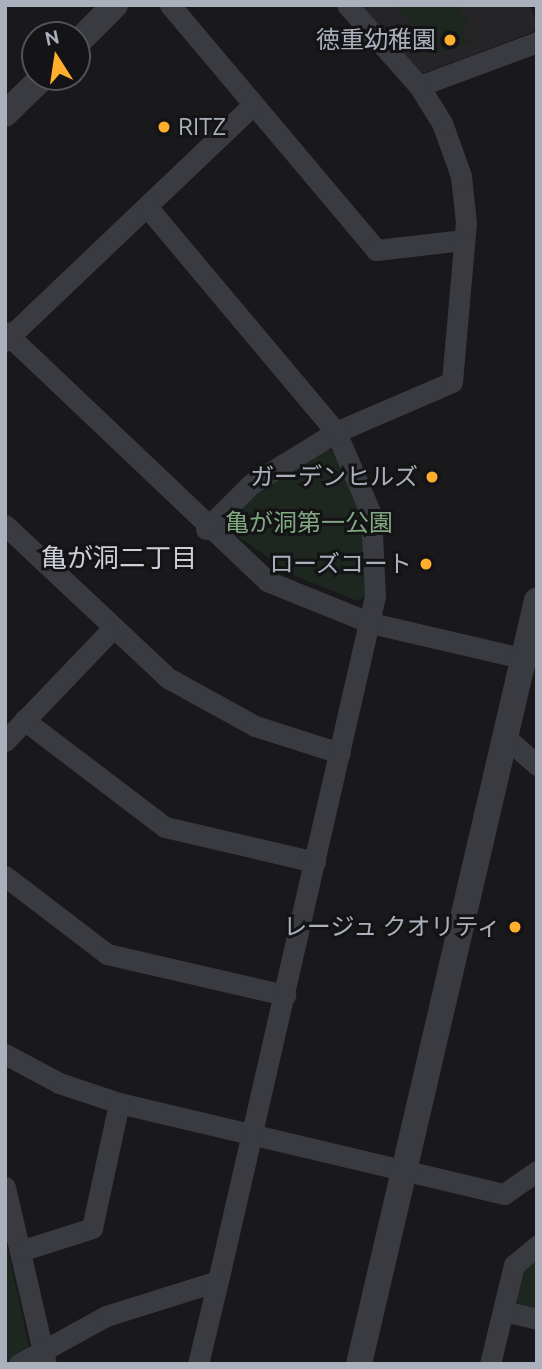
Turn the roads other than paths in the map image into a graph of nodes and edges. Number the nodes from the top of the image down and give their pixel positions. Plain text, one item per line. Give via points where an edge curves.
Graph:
1 (115, 5) edge
2 (170, 5) edge
3 (347, 5) edge
4 (91, 29) edge
5 (537, 42) edge
6 (419, 86) junction
7 (29, 91) edge
8 (253, 105) junction
9 (5, 114) edge
10 (147, 207) junction
11 (464, 240) junction
12 (7, 336) edge
13 (336, 432) junction
14 (206, 529) junction
15 (7, 532) edge
16 (537, 600) edge
17 (371, 622) junction
18 (111, 630) junction
19 (522, 658) junction
20 (24, 720) junction
21 (505, 736) junction
22 (5, 741) edge
23 (340, 753) junction
24 (537, 765) edge
25 (315, 862) junction
26 (5, 876) edge
27 (285, 995) junction
28 (5, 1054) edge
29 (120, 1103) junction
30 (253, 1133) junction
31 (406, 1167) junction
32 (537, 1171) edge
33 (5, 1187) edge
34 (537, 1246) edge
35 (20, 1251) junction
36 (218, 1281) junction
37 (503, 1311) junction
38 (537, 1319) edge
39 (44, 1358) edge
40 (19, 1364) edge
41 (198, 1364) edge
42 (359, 1364) edge
43 (491, 1364) edge

1 - 4 street
2 - 8 street
3 - 6 street
5 - 6 street
6 - 11 street via 453,149
7 - 9 street
8 - 10 street
8 - 11 street via 376,250
10 - 12 street
10 - 13 street
11 - 13 street via 452,382
12 - 14 street
13 - 14 street via 251,484
13 - 17 street via 359,475 375,534
14 - 17 street via 286,592
15 - 18 street
16 - 19 street
17 - 19 street
17 - 23 street
18 - 20 street
18 - 23 street via 209,704 255,726
19 - 21 street
20 - 22 street
20 - 25 street via 165,827
21 - 24 street
21 - 31 street
23 - 25 street
25 - 27 street
26 - 27 street via 107,954
27 - 30 street
28 - 29 street via 59,1083
29 - 30 street
29 - 35 street via 92,1227
30 - 31 street
30 - 36 street
31 - 32 street via 504,1194
31 - 42 street
33 - 35 street
34 - 37 street via 514,1265
35 - 39 street
36 - 39 street via 107,1315
36 - 41 street
37 - 38 street
37 - 43 street
39 - 40 street

